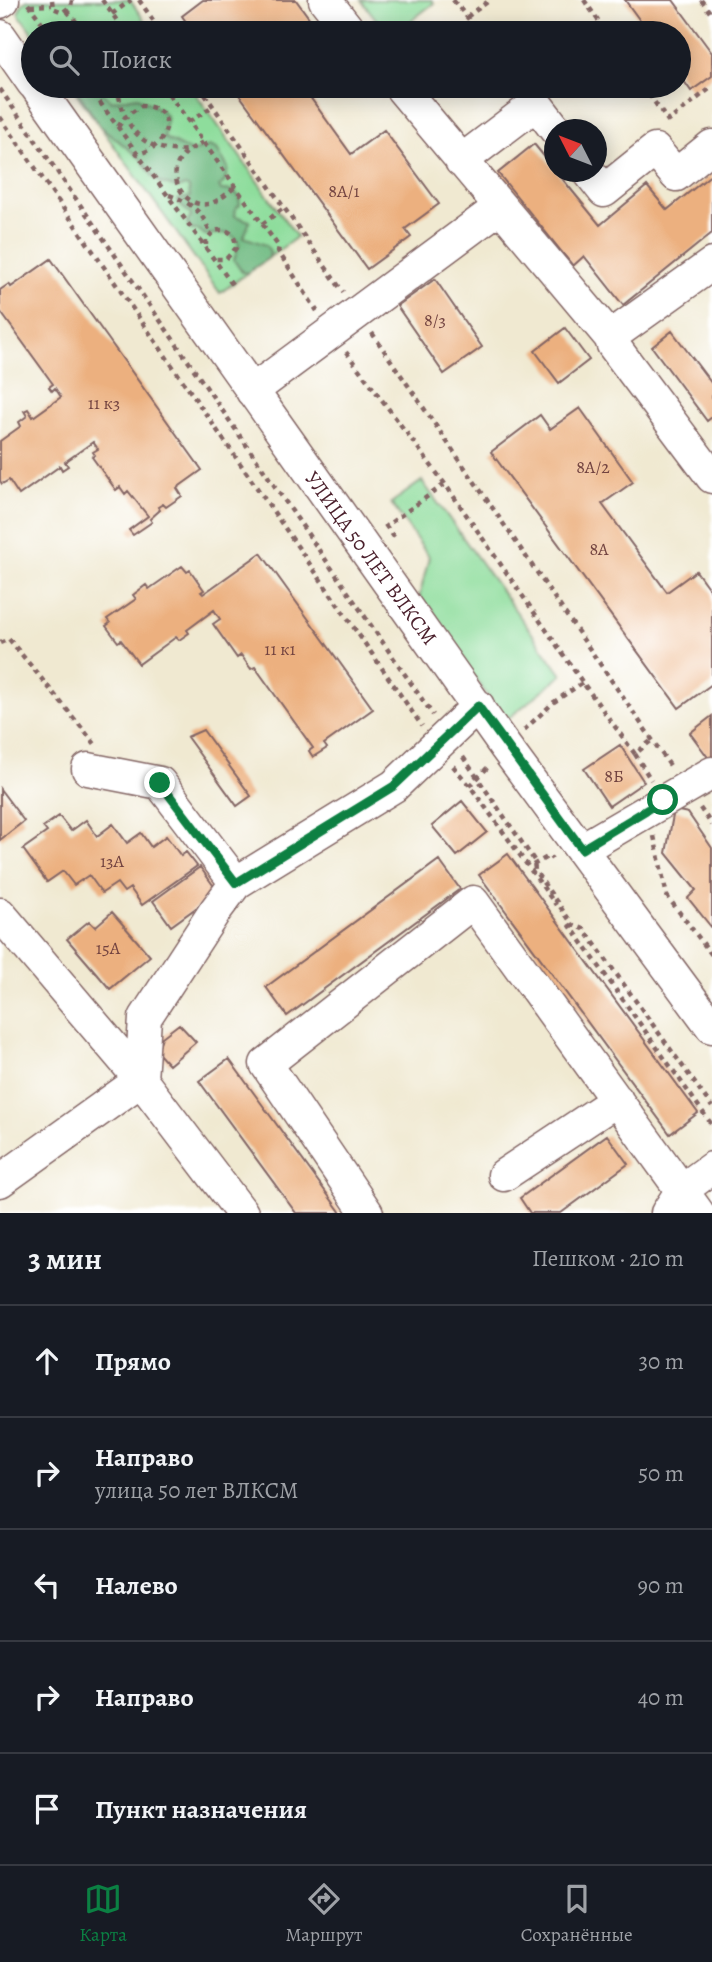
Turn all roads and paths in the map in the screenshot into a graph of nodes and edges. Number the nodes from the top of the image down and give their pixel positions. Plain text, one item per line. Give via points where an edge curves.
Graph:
1 (25, 0) edge
2 (72, 0) edge
3 (102, 0) edge
4 (131, 0) edge
5 (139, 0) edge
6 (325, 0) edge
7 (453, 0) edge
8 (490, 0) edge
9 (584, 0) edge
10 (701, 0) edge
11 (11, 3) edge
12 (52, 3) edge
13 (67, 11) junction
14 (112, 14) junction
15 (712, 15) edge
16 (467, 17) junction
17 (34, 21) edge
18 (77, 21) edge
19 (116, 21) edge
20 (154, 21) edge
21 (342, 21) edge
22 (470, 21) edge
23 (599, 21) edge
24 (0, 36) edge
25 (21, 66) edge
26 (712, 87) edge
27 (0, 89) edge
28 (44, 98) edge
29 (97, 98) edge
30 (120, 98) edge
31 (172, 98) edge
32 (207, 98) edge
33 (409, 98) edge
34 (652, 98) edge
35 (213, 106) junction
36 (0, 117) edge
37 (125, 117) junction
38 (548, 119) edge
39 (189, 122) junction
40 (118, 127) junction
41 (203, 142) junction
42 (712, 146) edge
43 (156, 147) junction
44 (191, 150) junction
45 (137, 154) junction
46 (461, 161) junction
47 (597, 182) edge
48 (236, 186) junction
49 (168, 195) junction
50 (188, 201) junction
51 (500, 207) junction
52 (284, 208) junction
53 (262, 224) junction
54 (210, 234) junction
55 (205, 246) junction
56 (214, 258) junction
57 (712, 264) edge
58 (232, 284) dead end
59 (357, 313) junction
60 (330, 332) junction
61 (610, 337) junction
62 (252, 391) junction
63 (712, 477) edge
64 (445, 484) junction
65 (394, 537) dead end
66 (0, 643) edge
67 (478, 706) junction
68 (441, 740) junction
69 (652, 740) junction
70 (635, 754) junction
71 (101, 772) joint
72 (687, 787) edge
73 (570, 858) junction
74 (532, 866) junction
75 (236, 883) junction
76 (0, 914) edge
77 (712, 955) edge
78 (712, 1027) edge
79 (141, 1080) junction
80 (617, 1100) junction
81 (712, 1107) edge
82 (712, 1125) edge
83 (712, 1168) edge
84 (504, 1175) dead end
85 (0, 1181) edge
86 (683, 1205) edge
87 (242, 1213) edge
88 (367, 1213) edge

1 - 11 path
2 - 13 path
3 - 14 path
4 - 14 path
5 - 20 path
6 - 21 street
7 - 16 path
8 - 16 path
9 - 23 path
10 - 15 path
11 - 12 path
11 - 17 path
12 - 13 path via 57,11
13 - 18 path
14 - 19 path
16 - 22 path
24 - 25 street, УЛИЦА 50 ЛЕТ ВЛКСМ
26 - 34 path via 668,121
27 - 68 path
28 - 62 street, УЛИЦА 50 ЛЕТ ВЛКСМ
29 - 40 path
30 - 37 path
31 - 39 path
32 - 35 path
33 - 46 street
35 - 39 path
35 - 52 path
36 - 68 path
37 - 40 path
37 - 43 path via 137,136
37 - 43 path via 141,106 163,115 166,133
38 - 46 street via 536,104
39 - 41 path
40 - 45 path
41 - 44 path
41 - 48 path
42 - 47 street via 676,175 655,150 604,191
43 - 44 path
43 - 45 path
44 - 50 path via 176,169 177,185
45 - 49 path
46 - 51 street
48 - 50 path via 211,203
48 - 53 path
49 - 50 path
49 - 55 path
50 - 54 path via 204,218
51 - 59 street
51 - 61 street
52 - 53 path
52 - 59 path
53 - 60 path
54 - 55 path
54 - 56 path via 225,229 236,240 232,255
55 - 56 path
56 - 58 path
57 - 61 street
59 - 60 street
59 - 69 path
60 - 62 street
60 - 64 path
61 - 63 street
62 - 67 street, УЛИЦА 50 ЛЕТ ВЛКСМ
64 - 65 path via 386,526
64 - 70 path
66 - 71 path via 9,639 92,740
67 - 68 street
67 - 73 street, УЛИЦА 50 ЛЕТ ВЛКСМ
68 - 74 path
68 - 74 path via 534,860
68 - 75 street via 394,786
69 - 70 path
69 - 72 path
70 - 72 path
71 - 75 street via 160,783
72 - 73 street
72 - 77 path via 653,832 667,896
73 - 74 path via 549,856
73 - 78 street, УЛИЦА 50 ЛЕТ ВЛКСМ
74 - 81 path via 573,925 584,929
74 - 82 path
75 - 79 street via 145,1018
76 - 79 street
79 - 85 street
79 - 87 street
80 - 84 street
80 - 86 street
80 - 88 street via 473,902 266,1064
83 - 86 street

